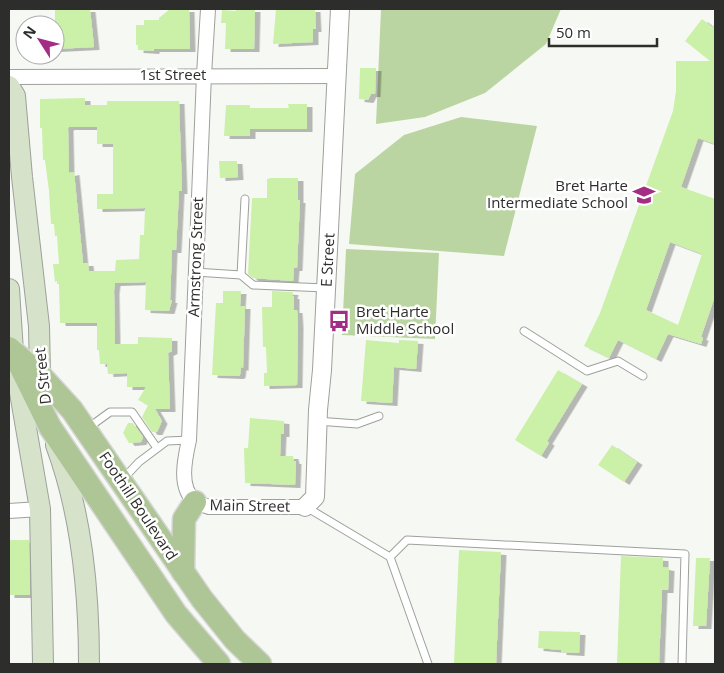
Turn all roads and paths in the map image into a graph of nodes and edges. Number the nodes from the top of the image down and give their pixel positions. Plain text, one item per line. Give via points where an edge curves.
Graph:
1 (208, 9) edge
2 (340, 9) edge
3 (204, 75) junction
4 (336, 76) junction
5 (9, 77) edge
6 (9, 86) edge
7 (245, 199) dead end
8 (195, 272) junction
9 (241, 275) junction
10 (326, 288) junction
11 (9, 289) edge
12 (524, 331) dead end
13 (11, 350) edge
14 (40, 375) junction
15 (643, 376) dead end
16 (379, 416) dead end
17 (317, 421) junction
18 (50, 427) junction
19 (86, 430) junction
20 (189, 440) junction
21 (157, 448) junction
22 (121, 482) junction
23 (195, 502) junction
24 (306, 507) junction
25 (40, 508) junction
26 (9, 510) edge
27 (390, 557) junction
28 (183, 572) junction
29 (43, 664) edge
30 (89, 664) edge
31 (218, 664) edge
32 (260, 664) edge
33 (428, 664) edge
34 (682, 664) edge

1 - 3 street, Armstrong Street
2 - 4 street, E Street
3 - 4 street, 1st Street
3 - 5 street, 1st Street
3 - 8 street, Armstrong Street
4 - 10 street, E Street
6 - 14 main road, D Street via 15,96 40,326
7 - 9 lane
8 - 9 lane
8 - 20 street, Armstrong Street
9 - 10 lane via 253,285
10 - 17 street, E Street
11 - 13 main road, D Street
12 - 15 lane via 587,371 618,361
13 - 14 main road, Foothill Boulevard
13 - 18 main road, Foothill Boulevard
13 - 25 main road, D Street
14 - 18 main road, D Street
14 - 19 main road, Foothill Boulevard
16 - 17 lane via 357,424
17 - 24 street, E Street via 315,497
18 - 30 main road, D Street via 67,474 83,556
18 - 31 main road, Foothill Boulevard via 176,614
19 - 21 lane via 110,412 132,412
19 - 22 main road, Foothill Boulevard
20 - 21 lane via 167,441
20 - 23 street, Armstrong Street via 184,472 188,494
21 - 22 lane
22 - 28 main road, Foothill Boulevard
23 - 24 street, Main Street via 210,507
23 - 28 main road via 184,519
24 - 27 lane
25 - 26 street
25 - 29 main road, D Street
27 - 33 lane
27 - 34 lane via 408,540 684,554
28 - 32 main road, Foothill Boulevard via 224,628

